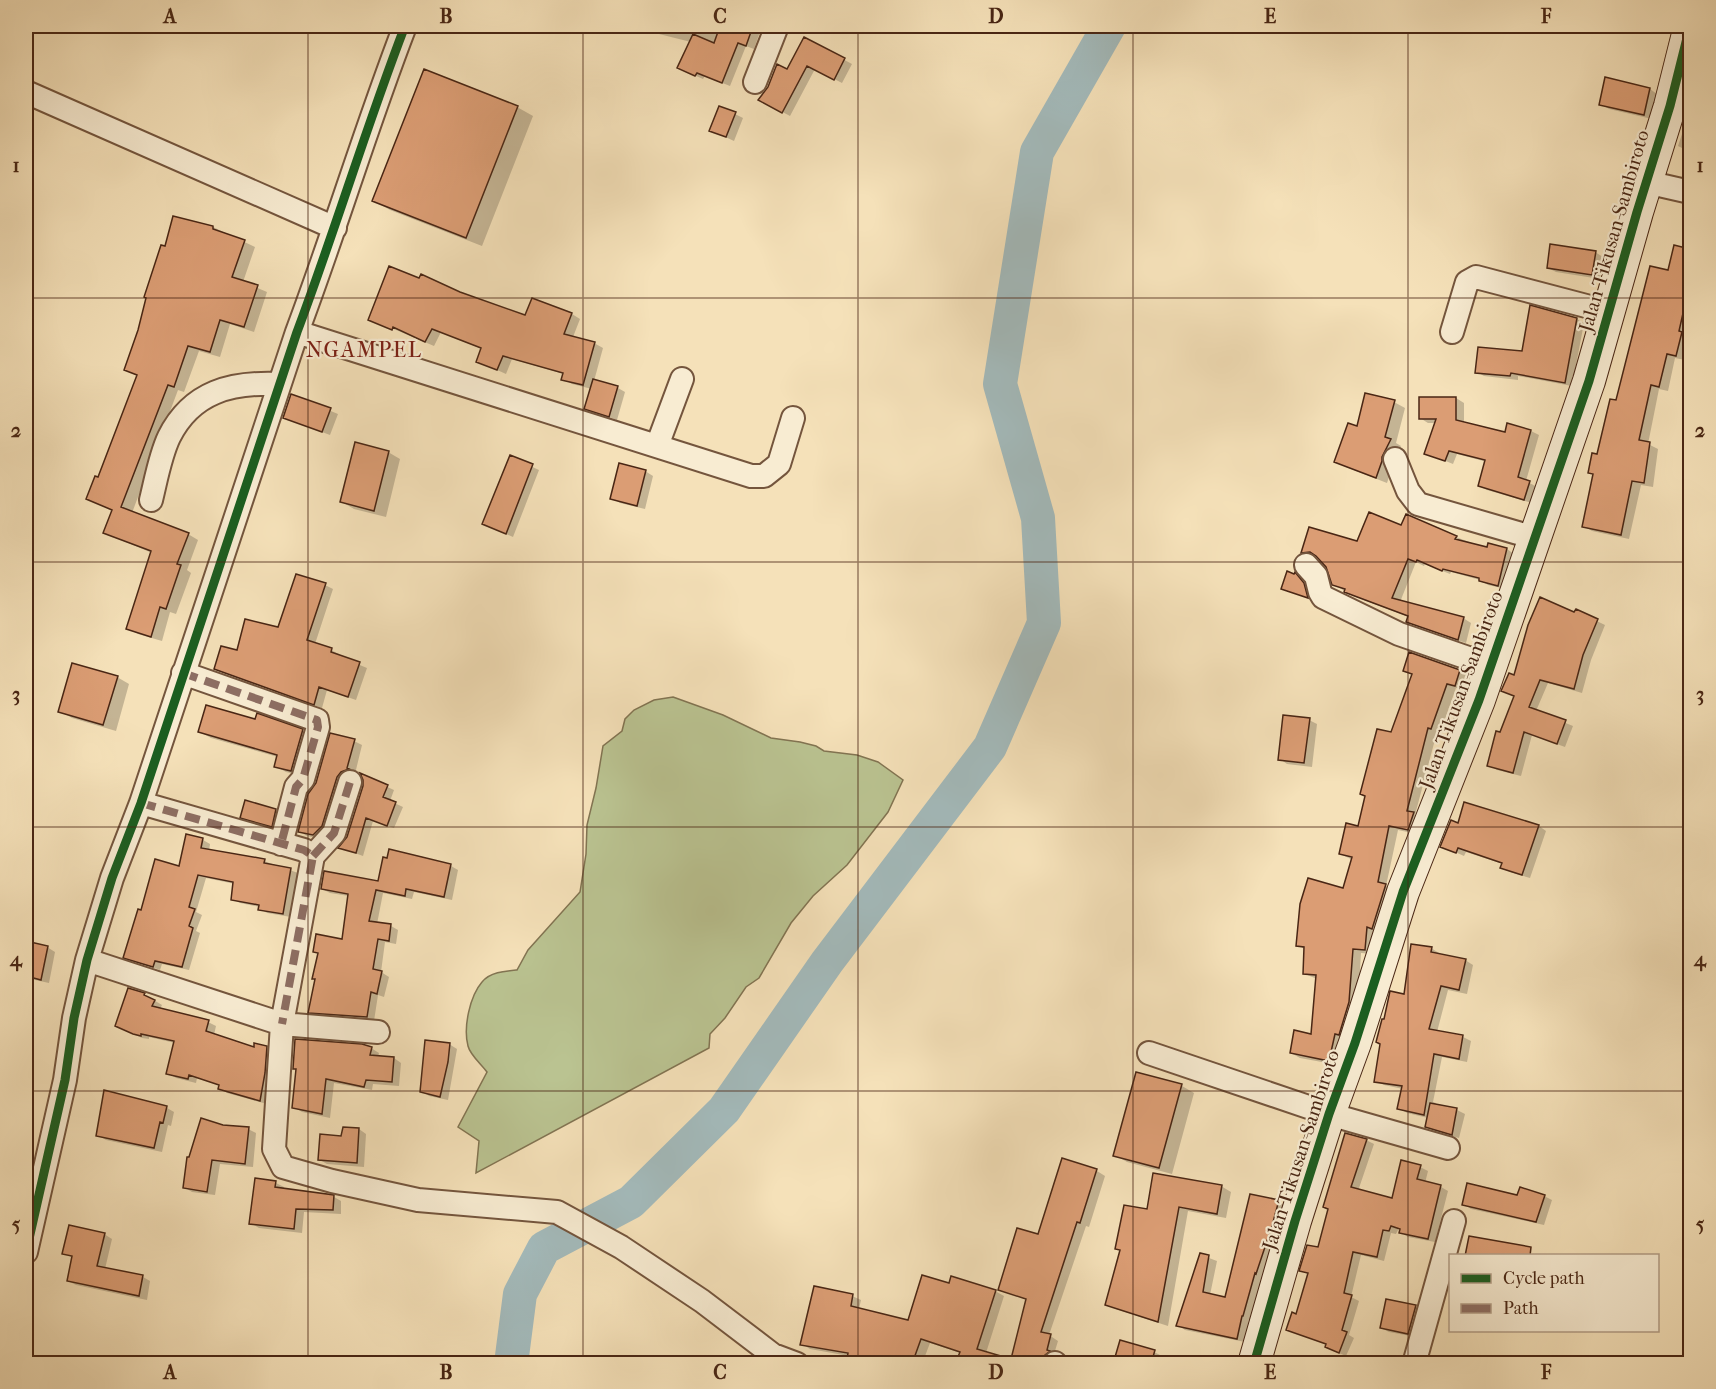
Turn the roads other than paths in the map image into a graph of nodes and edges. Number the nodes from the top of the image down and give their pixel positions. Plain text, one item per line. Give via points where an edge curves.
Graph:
1 (405, 26) edge
2 (777, 26) edge
3 (1690, 26) edge
4 (755, 82) dead end
5 (26, 92) edge
6 (1646, 182) junction
7 (1690, 192) edge
8 (334, 228) junction
9 (1609, 312) junction
10 (297, 332) junction
11 (1452, 333) dead end
12 (682, 379) dead end
13 (279, 384) junction
14 (793, 418) dead end
15 (657, 446) junction
16 (1395, 459) dead end
17 (151, 500) dead end
18 (1535, 538) junction
19 (1306, 565) dead end
20 (1491, 666) junction
21 (183, 673) junction
22 (350, 782) dead end
23 (141, 802) junction
24 (281, 844) junction
25 (313, 856) junction
26 (87, 960) junction
27 (282, 1024) junction
28 (378, 1032) dead end
29 (1149, 1053) dead end
30 (1329, 1114) junction
31 (1448, 1148) dead end
32 (1454, 1221) dead end
33 (26, 1252) edge
34 (797, 1364) edge
35 (1254, 1364) edge
36 (1414, 1364) edge

1 - 8 street
2 - 4 street
3 - 6 street, Jalan Tikusan-Sambiroto
5 - 8 street
6 - 7 street
6 - 9 street, Jalan Tikusan-Sambiroto
8 - 10 street
9 - 11 street via 1476,277 1467,282
9 - 18 street, Jalan Tikusan-Sambiroto
10 - 13 street
10 - 15 street
12 - 15 street
13 - 17 street via 239,384 213,392 192,406 168,439
13 - 21 street
14 - 15 street via 778,464 764,476 751,476
16 - 18 street via 1418,504
18 - 20 street, Jalan Tikusan-Sambiroto
19 - 20 street via 1316,576 1323,597 1399,634
20 - 30 street, Jalan Tikusan-Sambiroto via 1403,891
21 - 23 street
21 - 24 street via 317,720 303,779 296,787
22 - 25 street via 334,833
23 - 24 street
23 - 26 street
24 - 25 street
25 - 27 street
26 - 27 street
26 - 33 street via 65,1080
27 - 28 street
27 - 34 street via 274,1149 283,1167 418,1200 557,1212 621,1247 773,1355
29 - 30 street
30 - 31 street
30 - 35 street, Jalan Tikusan-Sambiroto
32 - 36 street

